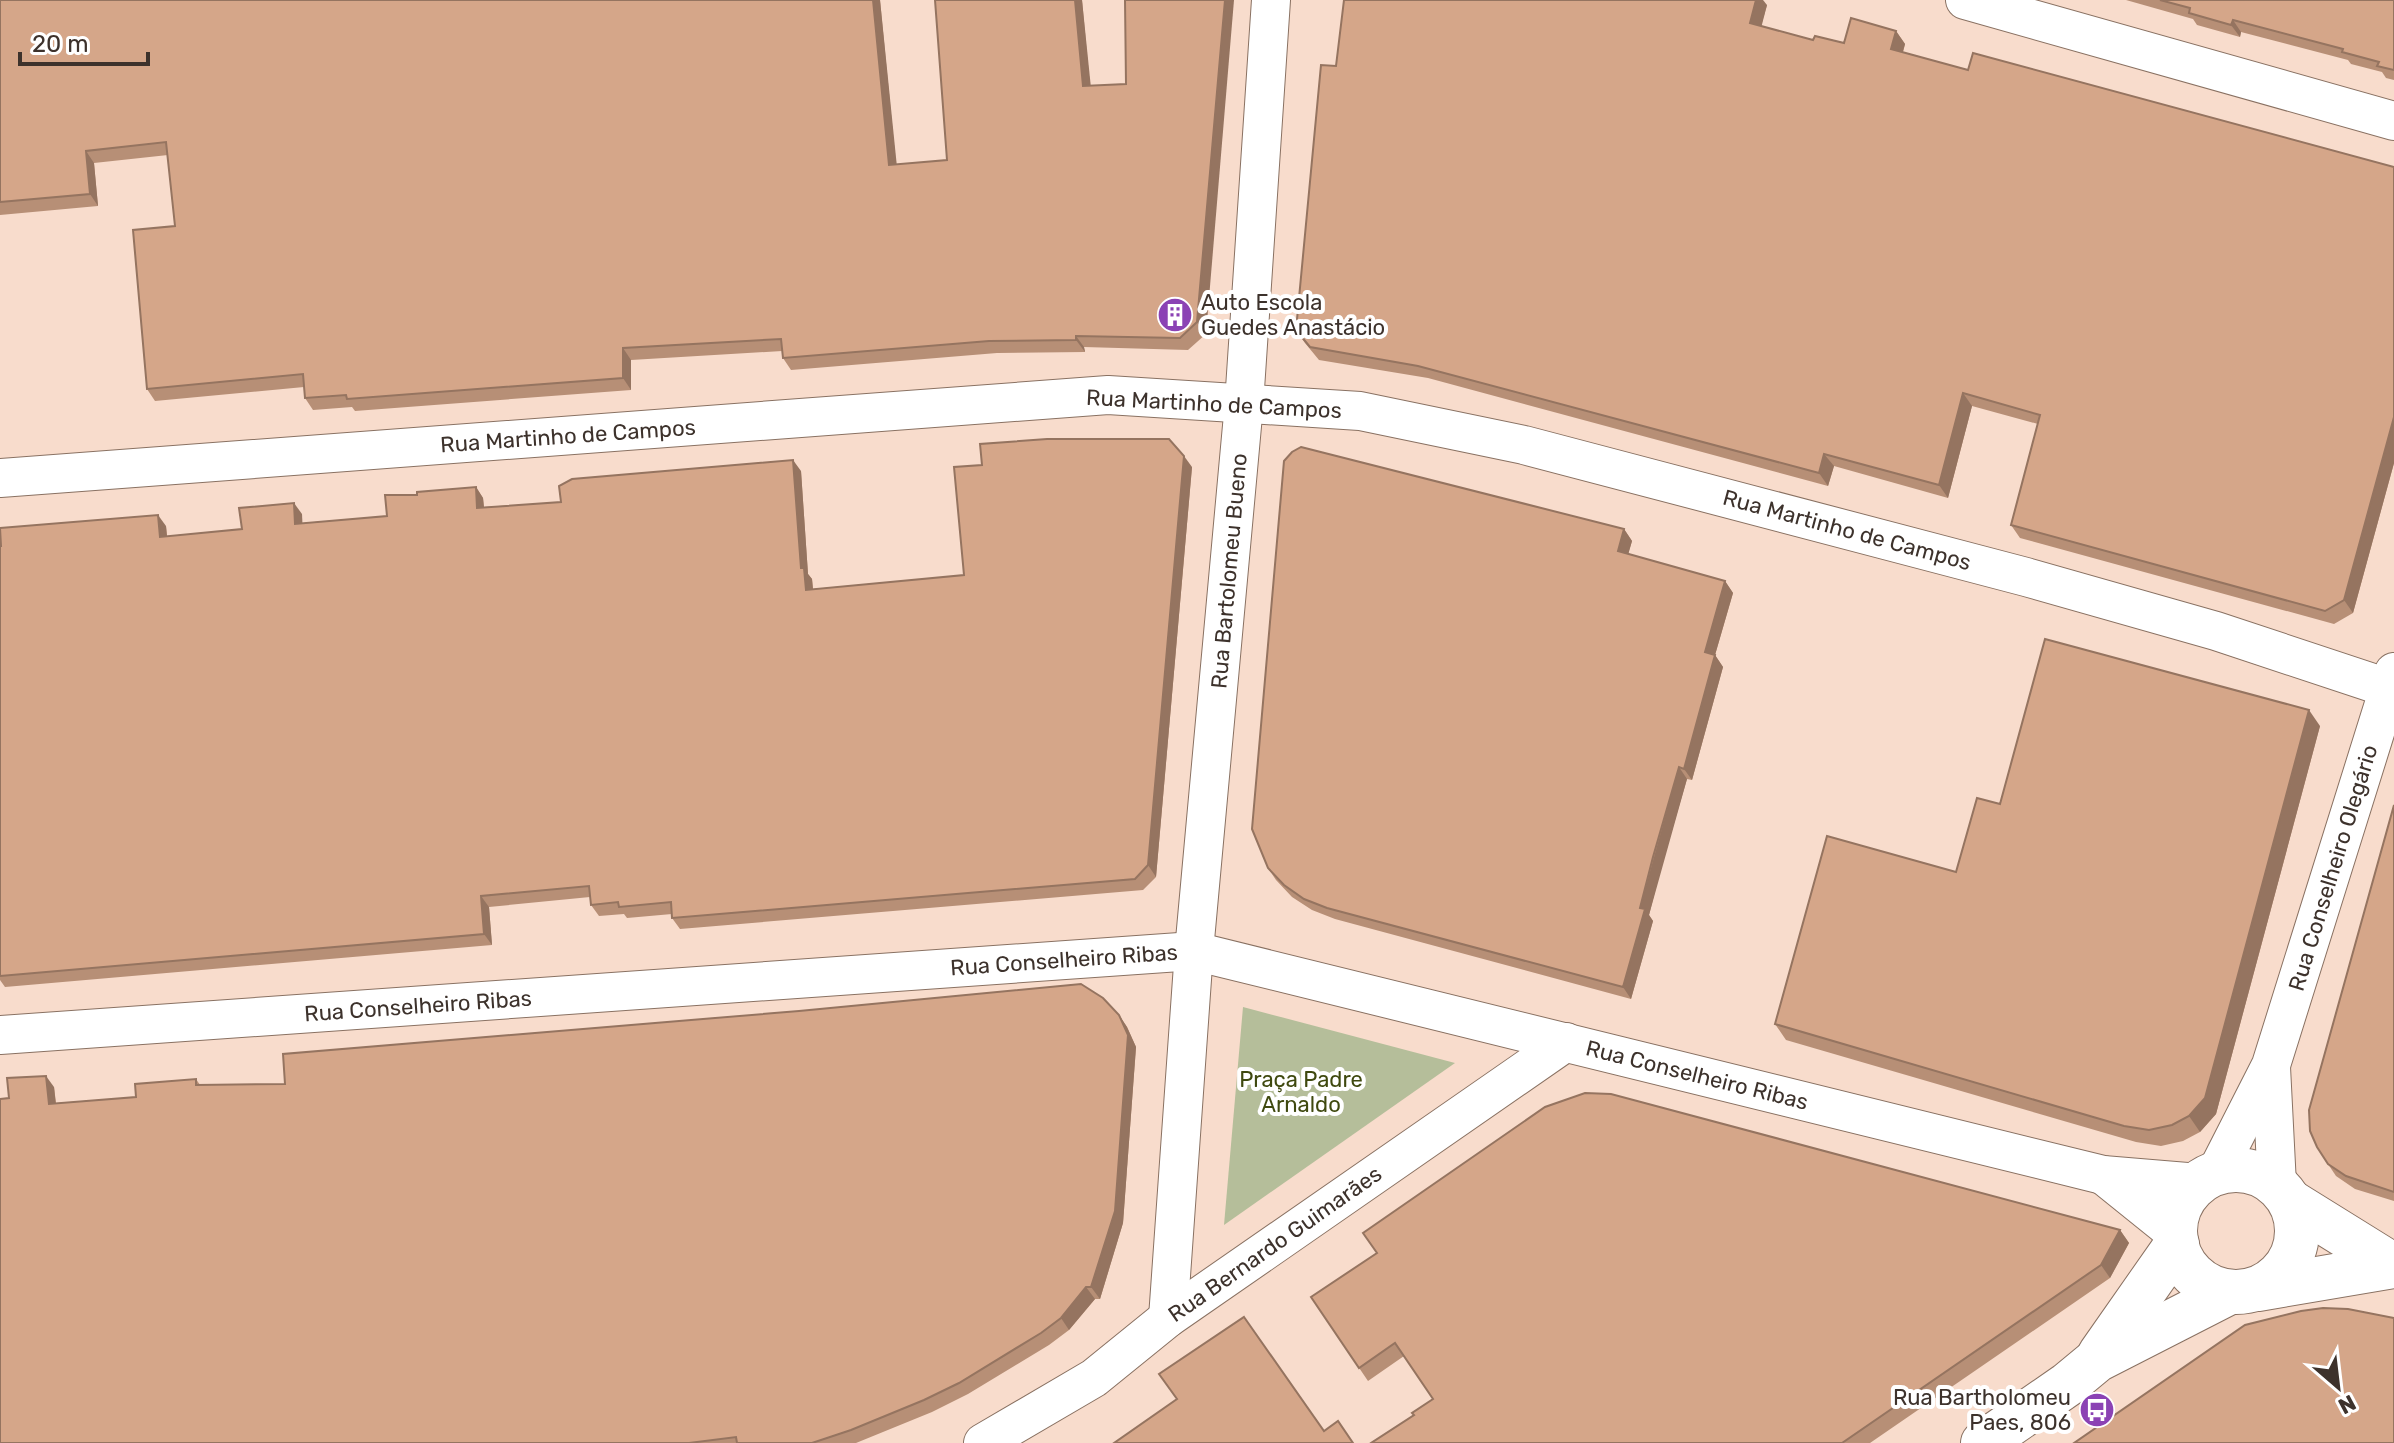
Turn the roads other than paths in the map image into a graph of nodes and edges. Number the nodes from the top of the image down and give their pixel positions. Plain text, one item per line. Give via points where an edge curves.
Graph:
1 (1271, 0) edge
2 (1965, 0) edge
3 (2394, 121) edge
4 (1244, 404) junction
5 (0, 478) edge
6 (2392, 683) edge
7 (1194, 951) junction
8 (0, 1035) edge
9 (1566, 1042) junction
10 (2271, 1065) junction
11 (2103, 1175) junction
12 (2207, 1178) junction
13 (2284, 1194) junction
14 (2176, 1239) junction
15 (2394, 1266) edge
16 (2244, 1290) junction
17 (1168, 1318) junction
18 (2097, 1360) junction
19 (983, 1443) edge
20 (1983, 1443) edge

1 - 4 street, Rua Bartolomeu Bueno
2 - 3 street
4 - 5 street, Rua Martinho de Campos via 1108,395
4 - 6 street, Rua Martinho de Campos via 1360,411 1524,445 2026,577
4 - 7 street, Rua Bartolomeu Bueno
6 - 10 street, Rua Conselheiro Olegário
7 - 8 street, Rua Conselheiro Ribas
7 - 9 street, Rua Conselheiro Ribas
7 - 17 street
9 - 11 street, Rua Conselheiro Ribas
9 - 17 street, Rua Bernardo Guimarães
10 - 12 street, Rua Conselheiro Olegário
10 - 13 street, Rua Conselheiro Olegário
11 - 12 street, Rua Conselheiro Ribas
11 - 14 street, Rua Conselheiro Ribas
12 - 13 street via 2248,1171 2264,1176
12 - 14 street via 2185,1196 2177,1214
13 - 15 street
13 - 16 street via 2298,1222 2290,1263 2276,1278
14 - 16 street via 2186,1267 2198,1279 2213,1288
14 - 18 street
15 - 16 street
16 - 18 street
17 - 19 street, Rua Bernardo Guimarães via 1094,1378
18 - 20 street

